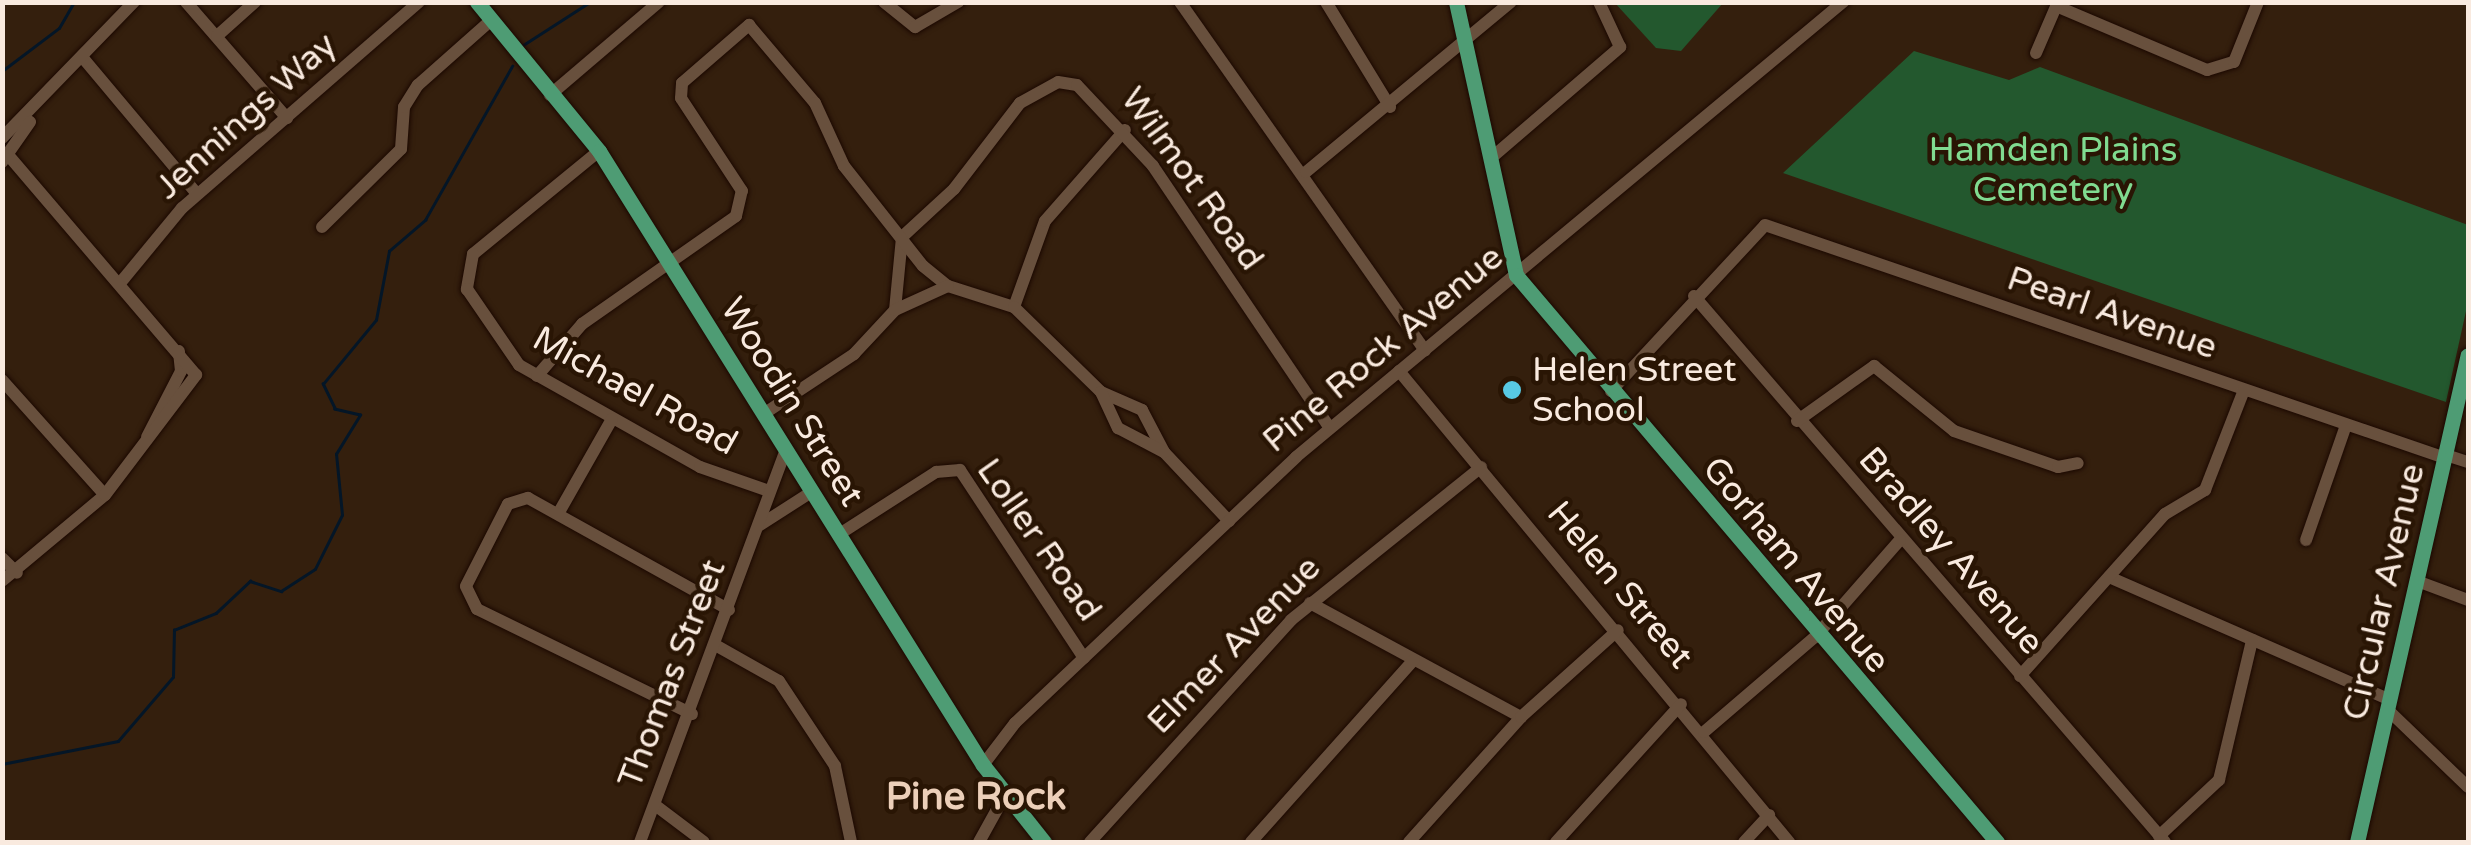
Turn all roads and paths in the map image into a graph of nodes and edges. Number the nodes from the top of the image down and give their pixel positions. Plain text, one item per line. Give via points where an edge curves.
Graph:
1 (134, 2) edge
2 (186, 2) edge
3 (255, 2) edge
4 (418, 2) edge
5 (477, 2) edge
6 (659, 2) edge
7 (884, 2) edge
8 (958, 2) edge
9 (1180, 2) edge
10 (1326, 2) edge
11 (1456, 2) edge
12 (1511, 2) edge
13 (1598, 2) edge
14 (1843, 2) edge
15 (2258, 2) edge
16 (2057, 4) edge
17 (489, 22) junction
18 (217, 36) junction
19 (1466, 48) junction
20 (2036, 53) dead end
21 (82, 58) junction
22 (550, 95) junction
23 (1390, 107) junction
24 (286, 118) junction
25 (1124, 130) junction
26 (599, 151) junction
27 (4, 152) edge
28 (1490, 159) junction
29 (1306, 172) junction
30 (197, 194) junction
31 (322, 227) dead end
32 (902, 237) junction
33 (672, 266) junction
34 (1516, 276) junction
35 (120, 282) junction
36 (948, 286) junction
37 (1694, 296) junction
38 (1014, 307) junction
39 (895, 310) junction
40 (1425, 350) junction
41 (2468, 355) edge
42 (1399, 371) junction
43 (538, 376) junction
44 (2, 380) edge
45 (2244, 390) junction
46 (1611, 391) junction
47 (1101, 392) junction
48 (765, 413) junction
49 (612, 419) junction
50 (1797, 420) junction
51 (2346, 425) junction
52 (1330, 428) junction
53 (786, 449) junction
54 (1164, 452) junction
55 (2446, 457) junction
56 (2468, 462) edge
57 (2078, 463) dead end
58 (1481, 467) junction
59 (770, 490) junction
60 (812, 491) junction
61 (105, 495) junction
62 (558, 514) junction
63 (1229, 522) junction
64 (759, 526) junction
65 (838, 535) junction
66 (1900, 540) junction
67 (2306, 540) dead end
68 (2, 558) edge
69 (17, 573) junction
70 (2109, 577) junction
71 (2, 581) edge
72 (2417, 581) junction
73 (2468, 600) edge
74 (1310, 603) junction
75 (729, 610) junction
76 (1618, 630) junction
77 (1815, 637) junction
78 (2252, 640) junction
79 (716, 646) junction
80 (1084, 658) junction
81 (1414, 660) junction
82 (2020, 676) junction
83 (1681, 704) junction
84 (2389, 705) junction
85 (692, 714) junction
86 (1521, 717) junction
87 (1704, 732) junction
88 (983, 765) junction
89 (2466, 779) edge
90 (1004, 795) junction
91 (655, 805) junction
92 (1768, 816) junction
93 (2162, 839) edge
94 (640, 842) edge
95 (704, 842) edge
96 (851, 842) edge
97 (978, 842) edge
98 (1044, 842) edge
99 (1090, 842) edge
100 (1251, 842) edge
101 (1409, 842) edge
102 (1556, 842) edge
103 (1744, 842) edge
104 (1788, 842) edge
105 (1996, 842) edge
106 (2357, 842) edge

1 - 21 street
2 - 18 street
3 - 18 street
4 - 24 street, Jennings Way
5 - 17 main road, Woodin Street
6 - 22 street
7 - 8 street via 915,28
9 - 29 street
10 - 23 street
11 - 19 main road
12 - 19 street
13 - 28 street via 1620,47
14 - 34 street, Pine Rock Avenue
15 - 16 street via 2234,62 2207,70
16 - 20 street
17 - 22 main road, Woodin Street
17 - 31 street via 418,84 404,106 401,148
18 - 24 street
19 - 23 street
19 - 28 main road
21 - 27 street
21 - 30 street
22 - 26 main road, Woodin Street
23 - 29 street
24 - 30 street, Jennings Way
25 - 32 street, Wilmot Road via 1077,84 1037,89
25 - 38 street via 1045,221
25 - 52 street, Wilmot Road
26 - 33 main road, Woodin Street
26 - 43 street, Michael Road via 473,254 466,270 497,342
27 - 35 street
28 - 34 main road
29 - 40 street
30 - 35 street, Jennings Way
32 - 33 street via 844,166 815,103 760,28 738,26 690,68 681,98 742,204
32 - 36 street
32 - 39 street
33 - 43 street via 568,336
33 - 48 main road, Woodin Street
34 - 40 street, Pine Rock Avenue
34 - 46 main road, Gorham Avenue
35 - 61 street via 194,365 194,388
36 - 38 street
36 - 39 street
37 - 45 street, Pearl Avenue via 1759,225
37 - 46 street
37 - 50 street, Bradley Avenue
38 - 47 street
39 - 48 street via 854,354
40 - 42 street, Pine Rock Avenue
41 - 55 main road, Circular Avenue
42 - 52 street, Pine Rock Avenue
42 - 58 street, Helen Street
43 - 49 street, Michael Road
44 - 61 street
45 - 51 street, Pearl Avenue
45 - 70 street via 2205,490 2164,514
46 - 77 main road, Gorham Avenue
47 - 54 street via 1118,428
47 - 54 street via 1142,410
48 - 53 main road, Woodin Street
49 - 59 street, Michael Road via 700,467
49 - 62 street
50 - 57 street via 1874,366 1954,431 2058,467
50 - 66 street, Bradley Avenue
51 - 55 street, Pearl Avenue
51 - 67 street
52 - 63 street, Pine Rock Avenue
53 - 59 street, Thomas Street
53 - 60 main road, Woodin Street
54 - 63 street
55 - 56 street, Pearl Avenue
55 - 72 main road, Circular Avenue
58 - 74 street, Elmer Avenue
58 - 76 street, Helen Street
59 - 64 street, Thomas Street
60 - 64 street, Thomas Street
60 - 65 main road, Woodin Street
61 - 69 street
62 - 75 street
62 - 85 street via 528,498 508,504 469,578 471,605
63 - 80 street, Pine Rock Avenue
64 - 75 street, Thomas Street
65 - 80 street, Loller Road via 936,472 960,470
65 - 88 main road, Woodin Street
66 - 77 street
66 - 82 street, Bradley Avenue
68 - 69 street
69 - 71 street
70 - 78 street
70 - 82 street
72 - 73 street
72 - 84 main road, Circular Avenue
74 - 81 street
74 - 99 street, Elmer Avenue
75 - 79 street, Thomas Street
76 - 83 street, Helen Street
76 - 86 street
77 - 87 street
77 - 105 main road, Gorham Avenue
78 - 84 street
78 - 93 street via 2219,780
79 - 85 street, Thomas Street
79 - 96 street via 779,681 842,780
80 - 88 street, Pine Rock Avenue
81 - 86 street
81 - 100 street
82 - 93 street, Bradley Avenue
83 - 87 street, Helen Street
83 - 102 street
84 - 89 street
84 - 106 main road, Circular Avenue
85 - 91 street, Thomas Street
86 - 101 street
87 - 92 street, Helen Street
88 - 90 main road, Woodin Street
90 - 97 street
90 - 98 main road, Woodin Street
91 - 94 street, Thomas Street
91 - 95 street
92 - 103 street
92 - 104 street, Helen Street

